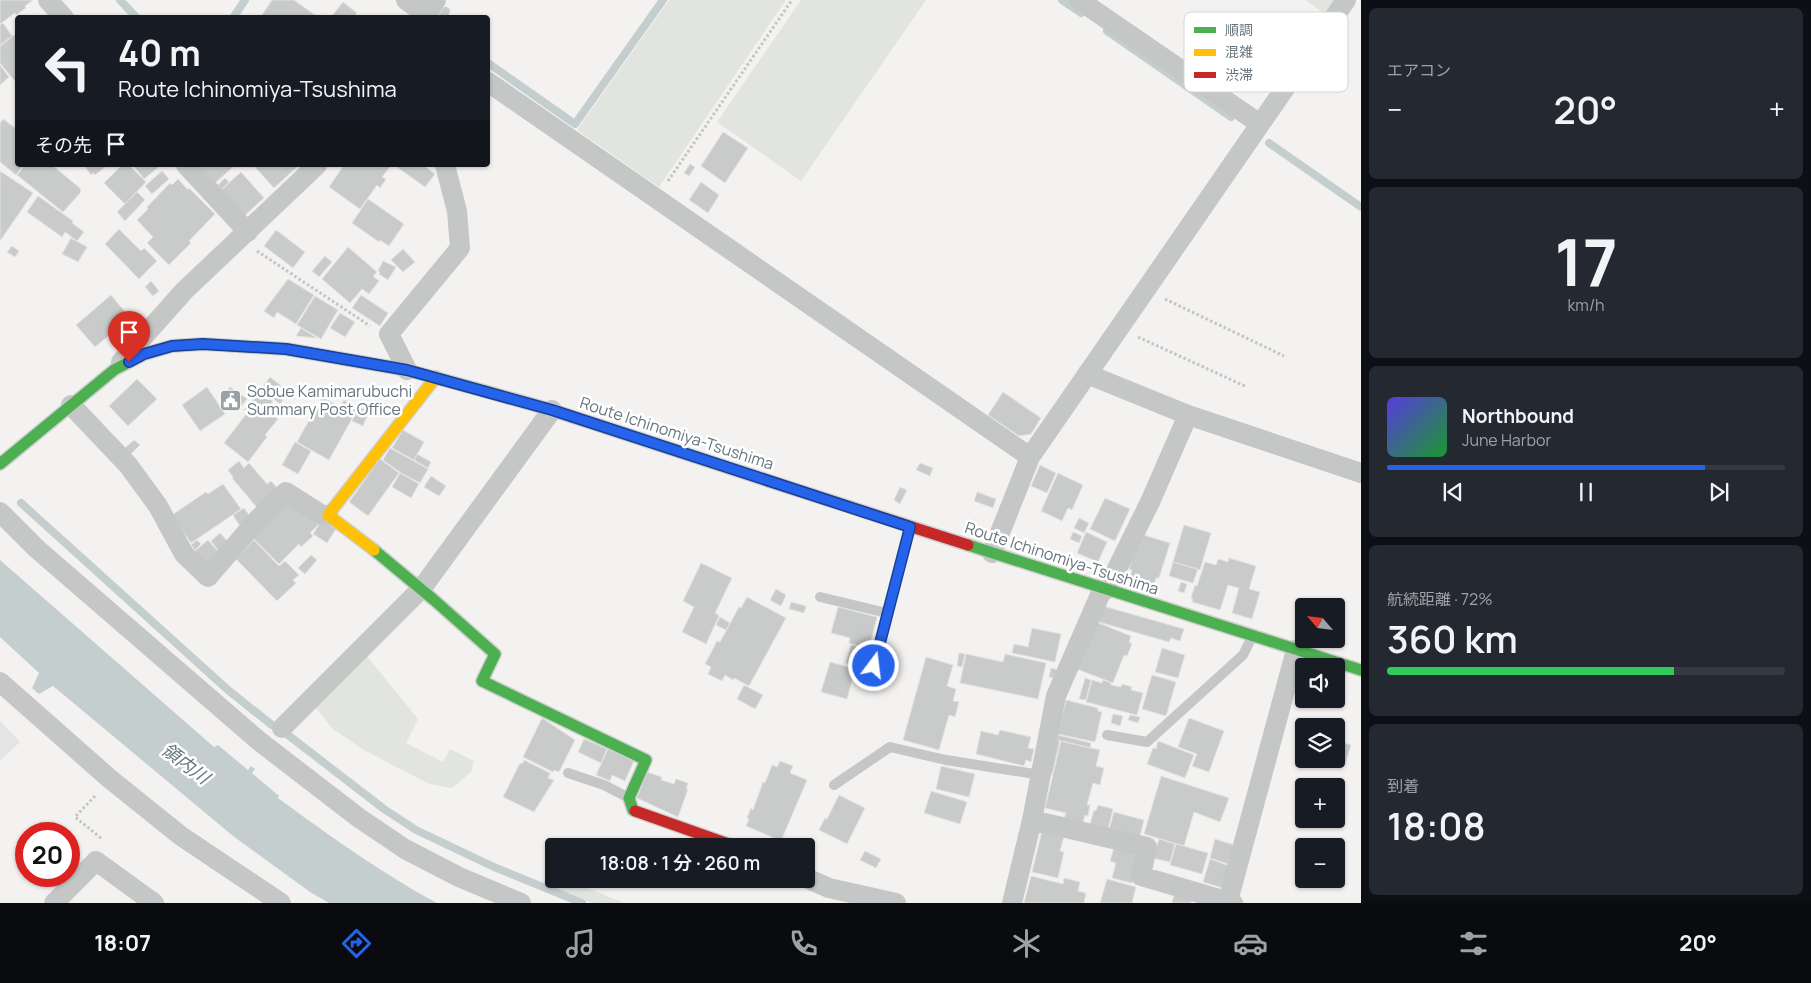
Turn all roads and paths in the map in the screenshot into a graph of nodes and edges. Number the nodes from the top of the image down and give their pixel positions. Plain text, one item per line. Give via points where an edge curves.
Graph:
1 (406, 0) edge
2 (792, 0) edge
3 (1079, 0) edge
4 (1346, 0) edge
5 (429, 11) edge
6 (1338, 12) edge
7 (1184, 72) edge
8 (491, 91) edge
9 (1213, 92) edge
10 (1282, 92) edge
11 (1260, 124) junction
12 (188, 167) edge
13 (315, 167) edge
14 (445, 167) edge
15 (656, 198) junction
16 (244, 236) junction
17 (1146, 290) junction
18 (1119, 329) junction
19 (389, 334) junction
20 (1284, 356) dead end
21 (114, 370) junction
22 (407, 370) junction
23 (1088, 374) junction
24 (436, 377) junction
25 (1247, 388) dead end
26 (71, 404) junction
27 (552, 410) junction
28 (1188, 414) junction
29 (1030, 457) junction
30 (0, 464) edge
31 (1361, 473) edge
32 (0, 512) edge
33 (328, 515) junction
34 (910, 527) junction
35 (992, 552) junction
36 (422, 588) junction
37 (1105, 589) junction
38 (820, 597) dead end
39 (887, 613) junction
40 (1252, 636) junction
41 (1296, 650) junction
42 (874, 666) dead end
43 (1361, 670) edge
44 (0, 682) edge
45 (282, 728) dead end
46 (1107, 735) dead end
47 (568, 773) dead end
48 (1041, 775) junction
49 (110, 779) junction
50 (834, 785) dead end
51 (629, 798) junction
52 (1032, 820) junction
53 (712, 838) edge
54 (96, 861) junction
55 (815, 882) edge
56 (1231, 902) edge
57 (54, 903) edge
58 (154, 903) edge
59 (281, 903) edge
60 (521, 903) edge
61 (896, 903) edge
62 (1012, 903) edge

1 - 5 street
2 - 15 path
3 - 7 street
4 - 6 street
8 - 15 street
9 - 11 street
10 - 11 street
11 - 17 street
12 - 16 street
13 - 16 street
14 - 19 street via 457,211 460,248
15 - 29 street
16 - 19 path via 377,331
16 - 21 street via 184,291
17 - 18 street
17 - 20 path
18 - 23 street
18 - 25 path
19 - 22 street
21 - 22 main road, Route Ichinomiya-Tsushima via 144,354 172,346 203,344 286,349
21 - 26 main road, Route Ichinomiya-Tsushima
22 - 24 main road, Route Ichinomiya-Tsushima
23 - 28 street
23 - 29 street
24 - 27 main road, Route Ichinomiya-Tsushima
24 - 33 main road
26 - 30 main road, Route Ichinomiya-Tsushima
26 - 33 street via 128,465 158,506 184,554 208,577 258,518 286,492 322,515
27 - 34 main road, Route Ichinomiya-Tsushima
27 - 36 street
28 - 31 street
28 - 37 street via 1150,502
29 - 35 street
32 - 60 street via 37,549 258,741 358,818 404,848 459,877
33 - 36 main road
34 - 35 main road, Route Ichinomiya-Tsushima
34 - 39 lane
35 - 37 main road, Route Ichinomiya-Tsushima
36 - 45 street
36 - 51 main road via 494,654 482,681 646,760
37 - 40 main road, Route Ichinomiya-Tsushima
37 - 48 street via 1056,696
38 - 39 lane
39 - 42 lane
40 - 41 main road, Route Ichinomiya-Tsushima
40 - 46 lane via 1243,655 1147,742
41 - 43 main road, Route Ichinomiya-Tsushima
41 - 56 street
44 - 49 street
47 - 51 lane via 604,785
48 - 50 lane via 946,760 890,747
48 - 52 street
49 - 54 path via 75,817 110,845
49 - 59 street via 181,836
51 - 53 main road via 633,810
52 - 56 street via 1147,847 1141,876
52 - 62 street
54 - 57 street
54 - 58 street
55 - 61 street

